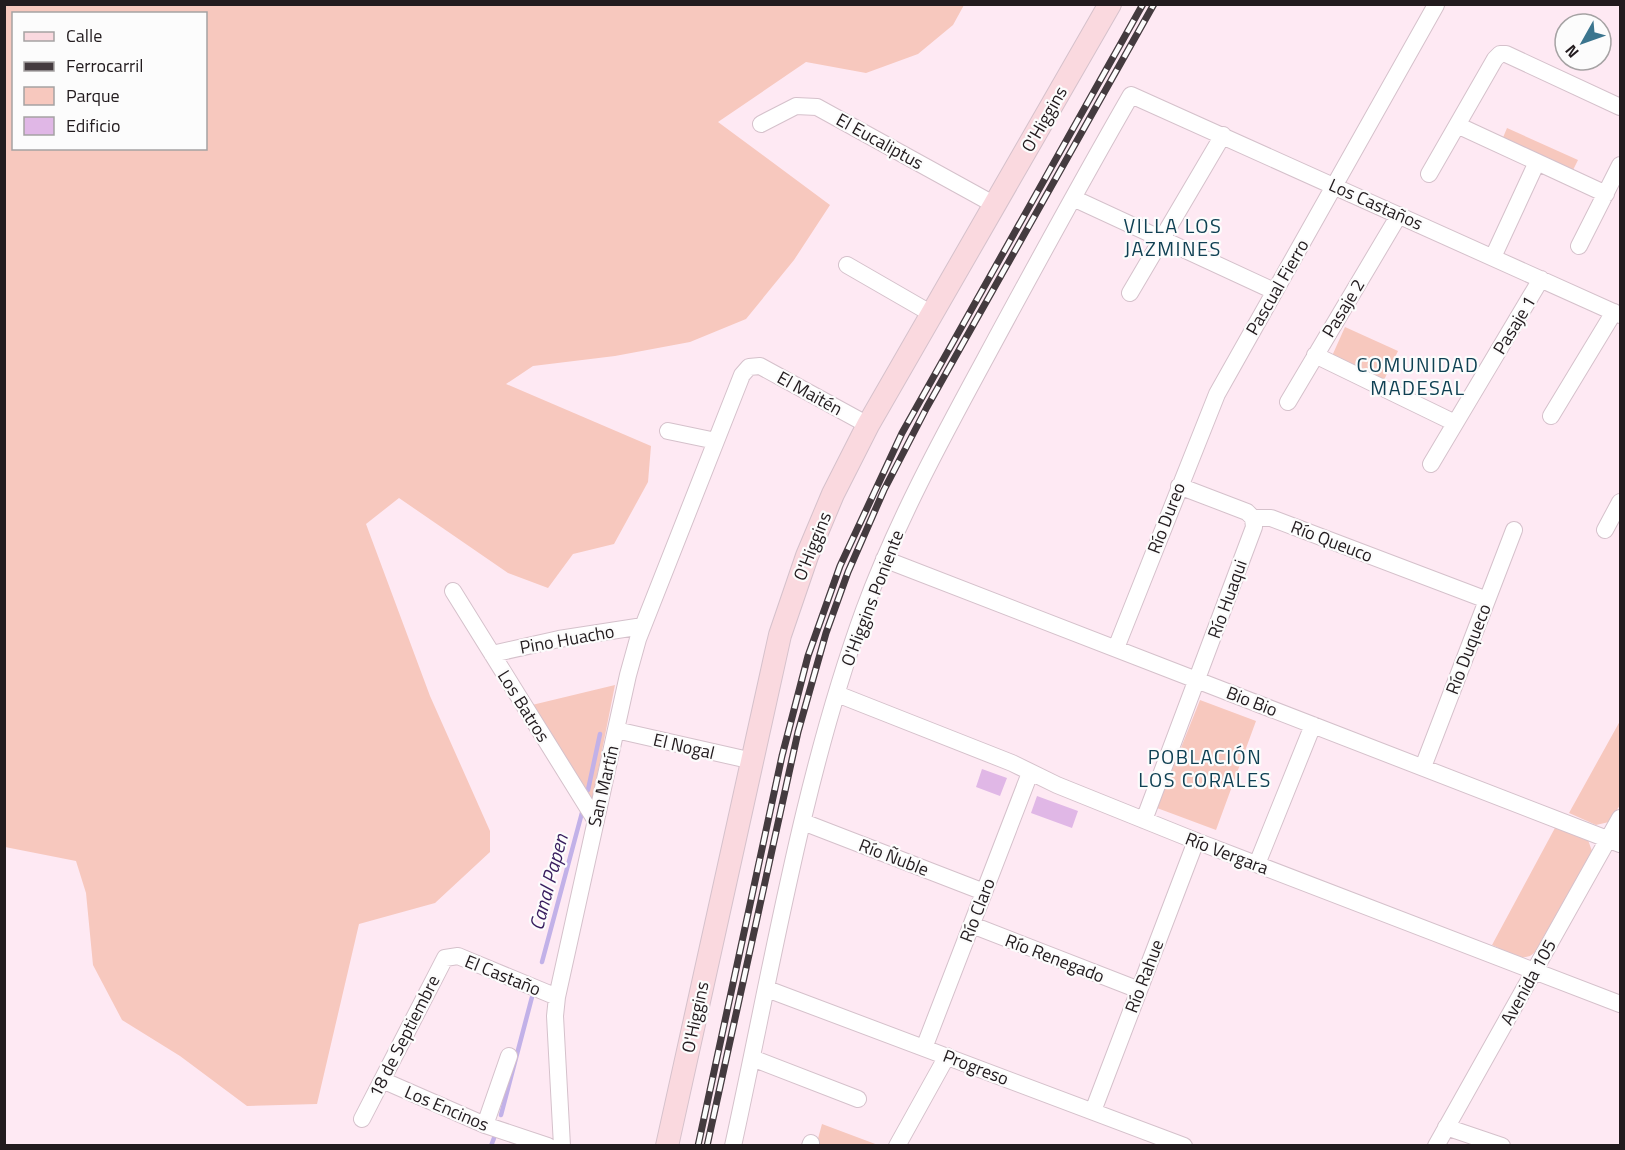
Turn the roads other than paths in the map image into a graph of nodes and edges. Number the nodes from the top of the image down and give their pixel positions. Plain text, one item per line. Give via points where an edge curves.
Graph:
1 (1110, 4) edge
2 (1436, 5) edge
3 (1131, 95) joint
4 (1620, 107) edge
5 (762, 124) dead end
6 (1457, 125) junction
7 (1223, 135) junction
8 (1537, 162) junction
9 (1620, 165) edge
10 (1429, 174) dead end
11 (1335, 186) junction
12 (1606, 194) junction
13 (1073, 198) junction
14 (995, 204) junction
15 (1399, 215) junction
16 (1160, 238) junction
17 (1579, 246) dead end
18 (1493, 257) junction
19 (847, 265) dead end
20 (1541, 279) junction
21 (1274, 291) junction
22 (1130, 293) dead end
23 (1617, 313) edge
24 (932, 314) junction
25 (1315, 355) junction
26 (752, 366) joint
27 (1220, 388) joint
28 (1288, 402) dead end
29 (1551, 416) dead end
30 (1455, 423) junction
31 (867, 425) junction
32 (668, 431) dead end
33 (716, 441) junction
34 (1431, 464) dead end
35 (1179, 486) junction
36 (1620, 502) edge
37 (1253, 518) junction
38 (1514, 530) dead end
39 (1605, 530) dead end
40 (884, 559) junction
41 (453, 591) dead end
42 (1487, 600) junction
43 (643, 626) junction
44 (1116, 648) junction
45 (492, 654) junction
46 (1197, 680) junction
47 (837, 694) junction
48 (1313, 725) junction
49 (616, 730) junction
50 (753, 761) junction
51 (1423, 768) junction
52 (1030, 773) junction
53 (1620, 818) edge
54 (1144, 820) junction
55 (596, 821) junction
56 (803, 822) junction
57 (1196, 841) junction
58 (1615, 842) edge
59 (1257, 864) junction
60 (984, 892) junction
61 (972, 925) junction
62 (449, 956) joint
63 (1535, 971) junction
64 (767, 989) junction
65 (1139, 990) junction
66 (557, 997) junction
67 (1620, 1004) edge
68 (924, 1048) junction
69 (509, 1056) dead end
70 (947, 1056) junction
71 (752, 1059) junction
72 (382, 1080) junction
73 (858, 1100) dead end
74 (1093, 1111) junction
75 (362, 1119) dead end
76 (485, 1125) junction
77 (1446, 1127) junction
78 (548, 1146) edge
79 (562, 1146) edge
80 (667, 1146) edge
81 (733, 1146) edge
82 (897, 1146) edge
83 (1184, 1146) edge
84 (1436, 1146) edge
85 (1502, 1146) edge

1 - 14 street, O'Higgins
2 - 11 street, Pascual Fierro
3 - 7 street, Los Castaños
3 - 13 street, O'Higgins Poniente
4 - 6 street via 1500,54
5 - 14 street, El Eucaliptus via 796,106 817,107
6 - 8 street
6 - 10 street
7 - 11 street, Los Castaños
7 - 16 street
8 - 12 street
8 - 18 street
9 - 12 street
11 - 15 street, Los Castaños
11 - 21 street, Pascual Fierro
12 - 17 street
13 - 16 street
13 - 40 street, O'Higgins Poniente via 954,417
14 - 24 street, O'Higgins
15 - 18 street, Los Castaños
15 - 25 street, Pasaje 2
16 - 21 street
16 - 22 street
18 - 20 street, Los Castaños
19 - 24 street
20 - 23 street, Los Castaños
20 - 30 street, Pasaje 1
21 - 27 street, Pascual Fierro
23 - 29 street
24 - 31 street, O'Higgins
25 - 28 street, Pasaje 2
25 - 30 street
26 - 31 street, El Maitén via 763,367
26 - 33 street, San Martín via 742,375
27 - 35 street, Río Dureo
30 - 34 street, Pasaje 1
31 - 50 street, O'Higgins via 833,494 788,608
32 - 33 street
33 - 43 street, San Martín
35 - 37 street, Río Queuco via 1247,512
35 - 44 street, Río Dureo
36 - 39 street
37 - 42 street, Río Queuco via 1271,518
37 - 46 street, Río Huaqui via 1254,527
38 - 42 street, Río Duqueco
40 - 44 street, Bio Bio
40 - 47 street, O'Higgins Poniente
41 - 45 street, Los Batros
42 - 51 street, Río Duqueco
43 - 45 street, Pino Huacho
43 - 49 street, San Martín
44 - 46 street, Bio Bio
45 - 55 street, Los Batros
46 - 48 street, Bio Bio
46 - 54 street, Río Huaqui
47 - 52 street, Río Vergara
47 - 56 street, O'Higgins Poniente
48 - 51 street, Bio Bio
48 - 59 street
49 - 50 street, El Nogal
49 - 55 street, San Martín
50 - 80 street, O'Higgins
51 - 58 street, Bio Bio
52 - 54 street, Río Vergara
52 - 60 street, Río Claro
53 - 58 street, Avenida 105
54 - 57 street, Río Vergara
55 - 66 street, San Martín
56 - 60 street, Río Ñuble
56 - 64 street, O'Higgins Poniente
57 - 59 street, Río Vergara
57 - 65 street, Río Rahue
58 - 63 street, Avenida 105
59 - 63 street, Río Vergara
60 - 61 street, Río Claro
61 - 65 street, Río Renegado
61 - 68 street, Río Claro
62 - 66 street, El Castaño via 458,956
62 - 72 street, 18 de Septiembre via 442,962
63 - 67 street, Río Vergara
63 - 77 street, Avenida 105
64 - 68 street, Progreso
64 - 71 street, O'Higgins Poniente
65 - 74 street, Río Rahue
66 - 79 street, San Martín
68 - 70 street, Progreso
69 - 76 street
70 - 74 street, Progreso
70 - 82 street
71 - 73 street
71 - 81 street, O'Higgins Poniente
72 - 75 street, 18 de Septiembre
72 - 76 street, Los Encinos
74 - 83 street, Progreso
76 - 78 street, Los Encinos
77 - 84 street, Avenida 105
77 - 85 street

